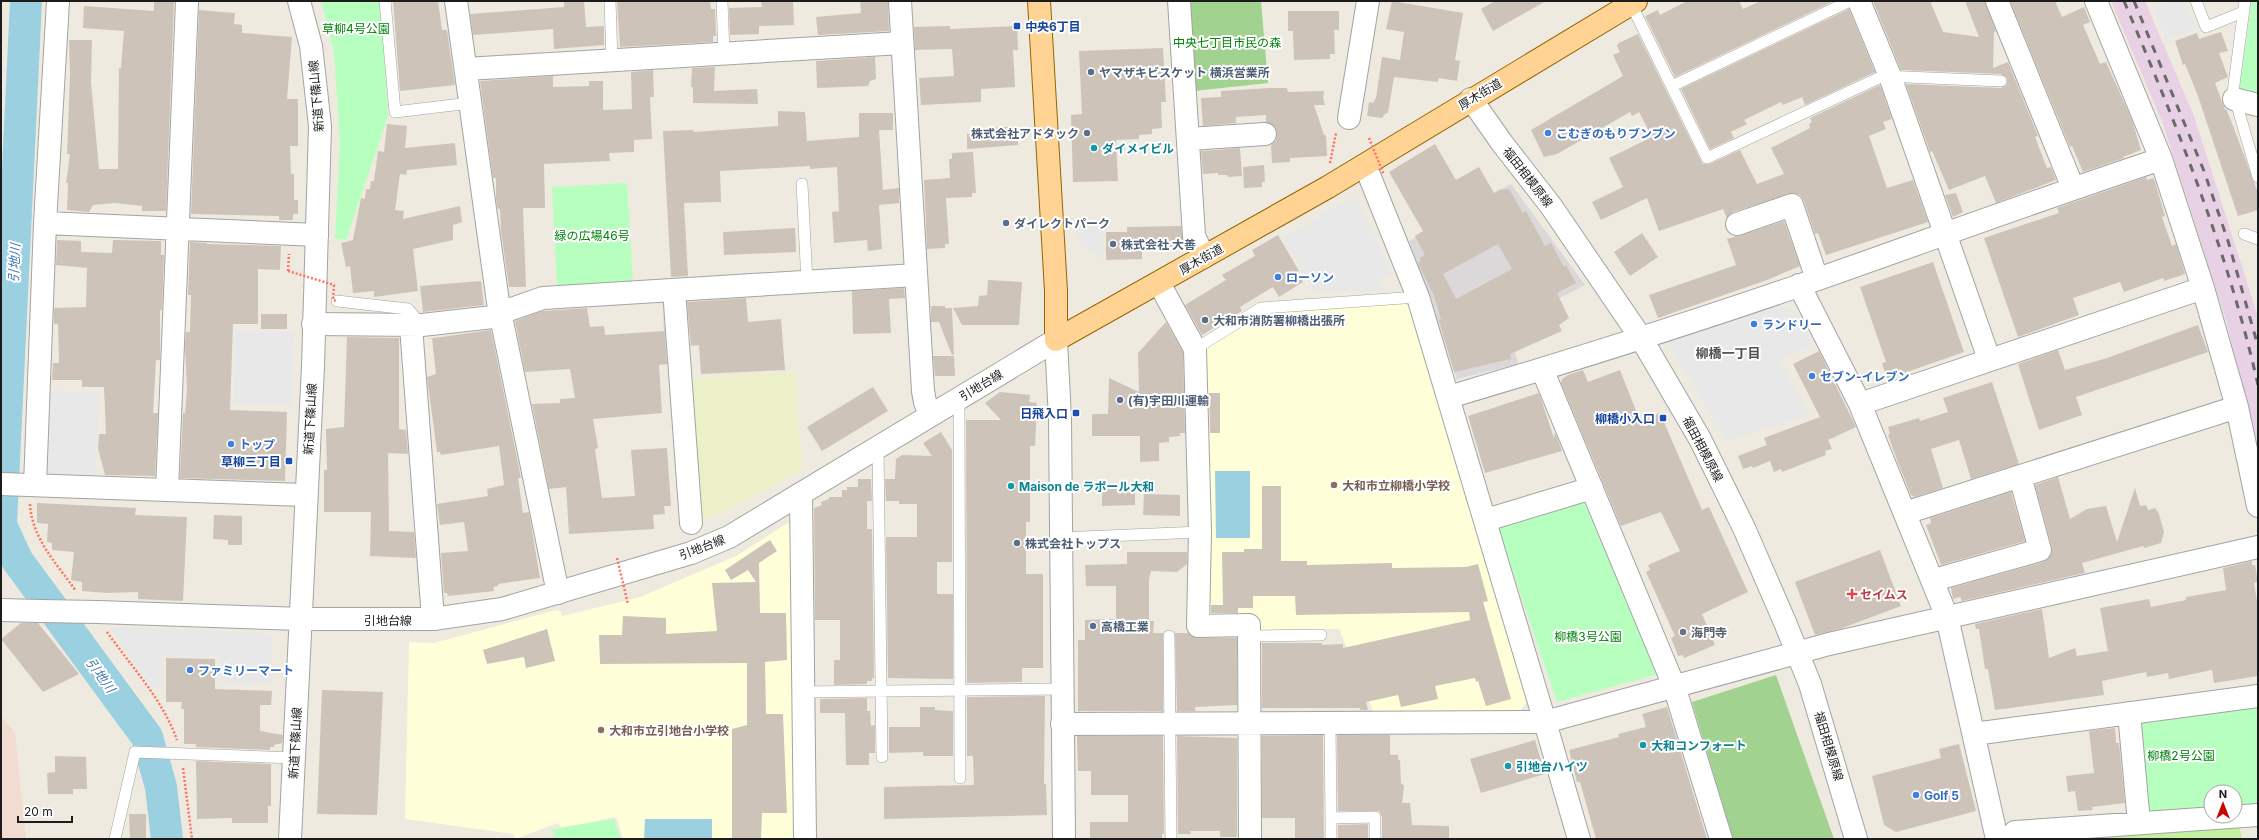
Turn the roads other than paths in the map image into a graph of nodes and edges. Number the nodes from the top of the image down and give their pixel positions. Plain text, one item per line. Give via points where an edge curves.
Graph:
1 (58, 1) edge
2 (187, 1) edge
3 (299, 1) edge
4 (385, 1) edge
5 (456, 1) edge
6 (610, 1) edge
7 (722, 1) edge
8 (900, 1) edge
9 (1039, 1) edge
10 (1179, 1) edge
11 (1368, 1) edge
12 (1850, 1) edge
13 (1860, 1) edge
14 (1997, 1) edge
15 (2096, 1) edge
16 (2196, 1) edge
17 (1633, 2) edge
18 (2244, 7) edge
19 (902, 43) junction
20 (724, 54) junction
21 (612, 60) junction
22 (466, 69) junction
23 (1890, 76) junction
24 (2001, 81) dead end
25 (1672, 86) junction
26 (1471, 99) junction
27 (2234, 99) junction
28 (470, 103) junction
29 (2258, 105) edge
30 (1349, 118) dead end
31 (1265, 134) dead end
32 (1188, 139) junction
33 (2161, 159) junction
34 (1365, 165) junction
35 (2258, 177) edge
36 (802, 184) dead end
37 (2074, 188) junction
38 (45, 223) junction
39 (1737, 224) dead end
40 (176, 229) junction
41 (1946, 233) junction
42 (2244, 234) dead end
43 (317, 235) junction
44 (2258, 239) edge
45 (1204, 257) junction
46 (916, 275) junction
47 (807, 282) junction
48 (1808, 282) junction
49 (1159, 283) junction
50 (2203, 288) junction
51 (674, 290) junction
52 (1418, 297) junction
53 (337, 301) road end
54 (500, 313) junction
55 (313, 324) junction
56 (416, 326) junction
57 (1641, 338) junction
58 (1056, 340) junction
59 (1195, 349) junction
60 (1988, 359) junction
61 (1542, 369) junction
62 (1449, 396) junction
63 (959, 398) junction
64 (1860, 404) junction
65 (2237, 407) junction
66 (930, 415) junction
67 (878, 447) junction
68 (2020, 476) junction
69 (1, 484) edge
70 (31, 485) junction
71 (1592, 488) junction
72 (167, 490) junction
73 (801, 494) junction
74 (305, 495) junction
75 (2258, 506) edge
76 (1905, 513) junction
77 (1486, 520) junction
78 (692, 523) dead end
79 (1200, 532) junction
80 (1059, 538) junction
81 (2258, 547) edge
82 (1934, 580) junction
83 (558, 593) junction
84 (1, 610) edge
85 (1947, 616) junction
86 (301, 619) junction
87 (433, 619) junction
88 (1321, 635) dead end
89 (1169, 636) dead end
90 (1249, 636) junction
91 (1798, 653) junction
92 (1674, 686) junction
93 (1062, 689) junction
94 (881, 690) junction
95 (960, 690) junction
96 (803, 692) junction
97 (2258, 696) edge
98 (2129, 713) junction
99 (1330, 722) junction
100 (1545, 722) junction
101 (1170, 723) junction
102 (1249, 723) junction
103 (1062, 724) junction
104 (1974, 734) junction
105 (882, 757) dead end
106 (294, 758) junction
107 (960, 778) dead end
108 (2258, 814) edge
109 (1331, 818) junction
110 (2139, 823) junction
111 (116, 839) edge
112 (290, 839) edge
113 (805, 839) edge
114 (1064, 839) edge
115 (1172, 839) edge
116 (1250, 839) edge
117 (1331, 839) edge
118 (1375, 839) edge
119 (1579, 839) edge
120 (1721, 839) edge
121 (1856, 839) edge
122 (1997, 839) edge
123 (2011, 839) edge

1 - 38 street
2 - 40 street
3 - 43 street, 新道下篠山線 via 311,46 320,126
4 - 28 lane via 395,112
5 - 22 street
6 - 21 lane
7 - 20 lane
8 - 19 street
9 - 58 main road via 1056,291
10 - 32 street
11 - 30 street
12 - 25 lane
13 - 23 street
14 - 37 street
15 - 33 street
16 - 18 lane via 2206,27
17 - 25 lane
17 - 26 main road, 厚木街道 via 1586,33
18 - 27 lane
19 - 20 street
19 - 46 street
20 - 21 street
21 - 22 street
22 - 28 street
23 - 24 lane
23 - 25 lane via 1883,76 1707,158
23 - 41 street
26 - 34 main road, 厚木街道
26 - 57 street, 福田相模原線 via 1551,206
27 - 29 street
27 - 35 lane
28 - 54 street
31 - 32 street
32 - 45 street via 1194,236
33 - 37 street
33 - 50 street
34 - 45 main road, 厚木街道
34 - 52 street
36 - 47 lane
37 - 41 street
38 - 40 street
38 - 70 street
39 - 48 street via 1792,205
40 - 43 street
40 - 72 street
41 - 48 street
41 - 60 street
42 - 44 lane
43 - 55 street, 新道下篠山線
45 - 49 main road, 厚木街道
46 - 47 street
46 - 66 street via 924,402
47 - 51 street
48 - 57 street
48 - 64 street
49 - 58 main road, 厚木街道
49 - 59 street
50 - 60 street
50 - 65 street
51 - 54 street via 543,298
51 - 78 street
52 - 59 lane via 1261,308
52 - 62 street
53 - 56 lane via 408,309
54 - 56 street via 493,317
54 - 83 street
55 - 56 street
55 - 74 street, 新道下篠山線
56 - 87 street
57 - 61 street
57 - 91 street, 福田相模原線 via 1700,439 1734,507
58 - 63 street, 引地台線
58 - 80 street via 1060,419
59 - 79 street
60 - 64 street
61 - 62 street
61 - 71 street
62 - 77 street
63 - 66 street, 引地台線
63 - 95 lane
64 - 76 street
65 - 68 street
65 - 75 street
66 - 67 street, 引地台線
67 - 73 street, 引地台線
67 - 94 lane
68 - 76 street
68 - 82 street via 2040,550
69 - 70 street
70 - 72 street
71 - 77 street
71 - 92 street
72 - 74 street
73 - 83 street, 引地台線 via 729,537 690,553
73 - 96 street
74 - 86 street, 新道下篠山線
76 - 82 street
77 - 100 street
79 - 80 lane
79 - 90 street via 1198,626 1249,625
80 - 93 street
81 - 85 street
82 - 85 street
83 - 87 street, 引地台線 via 502,609
84 - 86 street, 引地台線, bridge via 40,611 100,620
85 - 91 street
85 - 104 street
86 - 87 street, 引地台線
86 - 106 street, 新道下篠山線
88 - 90 lane
89 - 101 lane
90 - 102 street
91 - 92 street
91 - 121 street, 福田相模原線 via 1832,753
92 - 100 street
92 - 120 street
93 - 95 lane
93 - 103 street
94 - 95 lane
94 - 96 lane
94 - 105 lane
95 - 107 lane
96 - 113 street
97 - 98 street
98 - 104 street
98 - 110 street
99 - 100 street
99 - 102 street
99 - 109 lane
100 - 119 street
101 - 102 street
101 - 103 street
101 - 115 lane
102 - 116 street
103 - 114 street
104 - 122 street
106 - 111 lane via 135,752
106 - 112 street, 新道下篠山線
108 - 110 street
109 - 117 lane
109 - 118 lane via 1375,817
110 - 123 street via 2015,832

